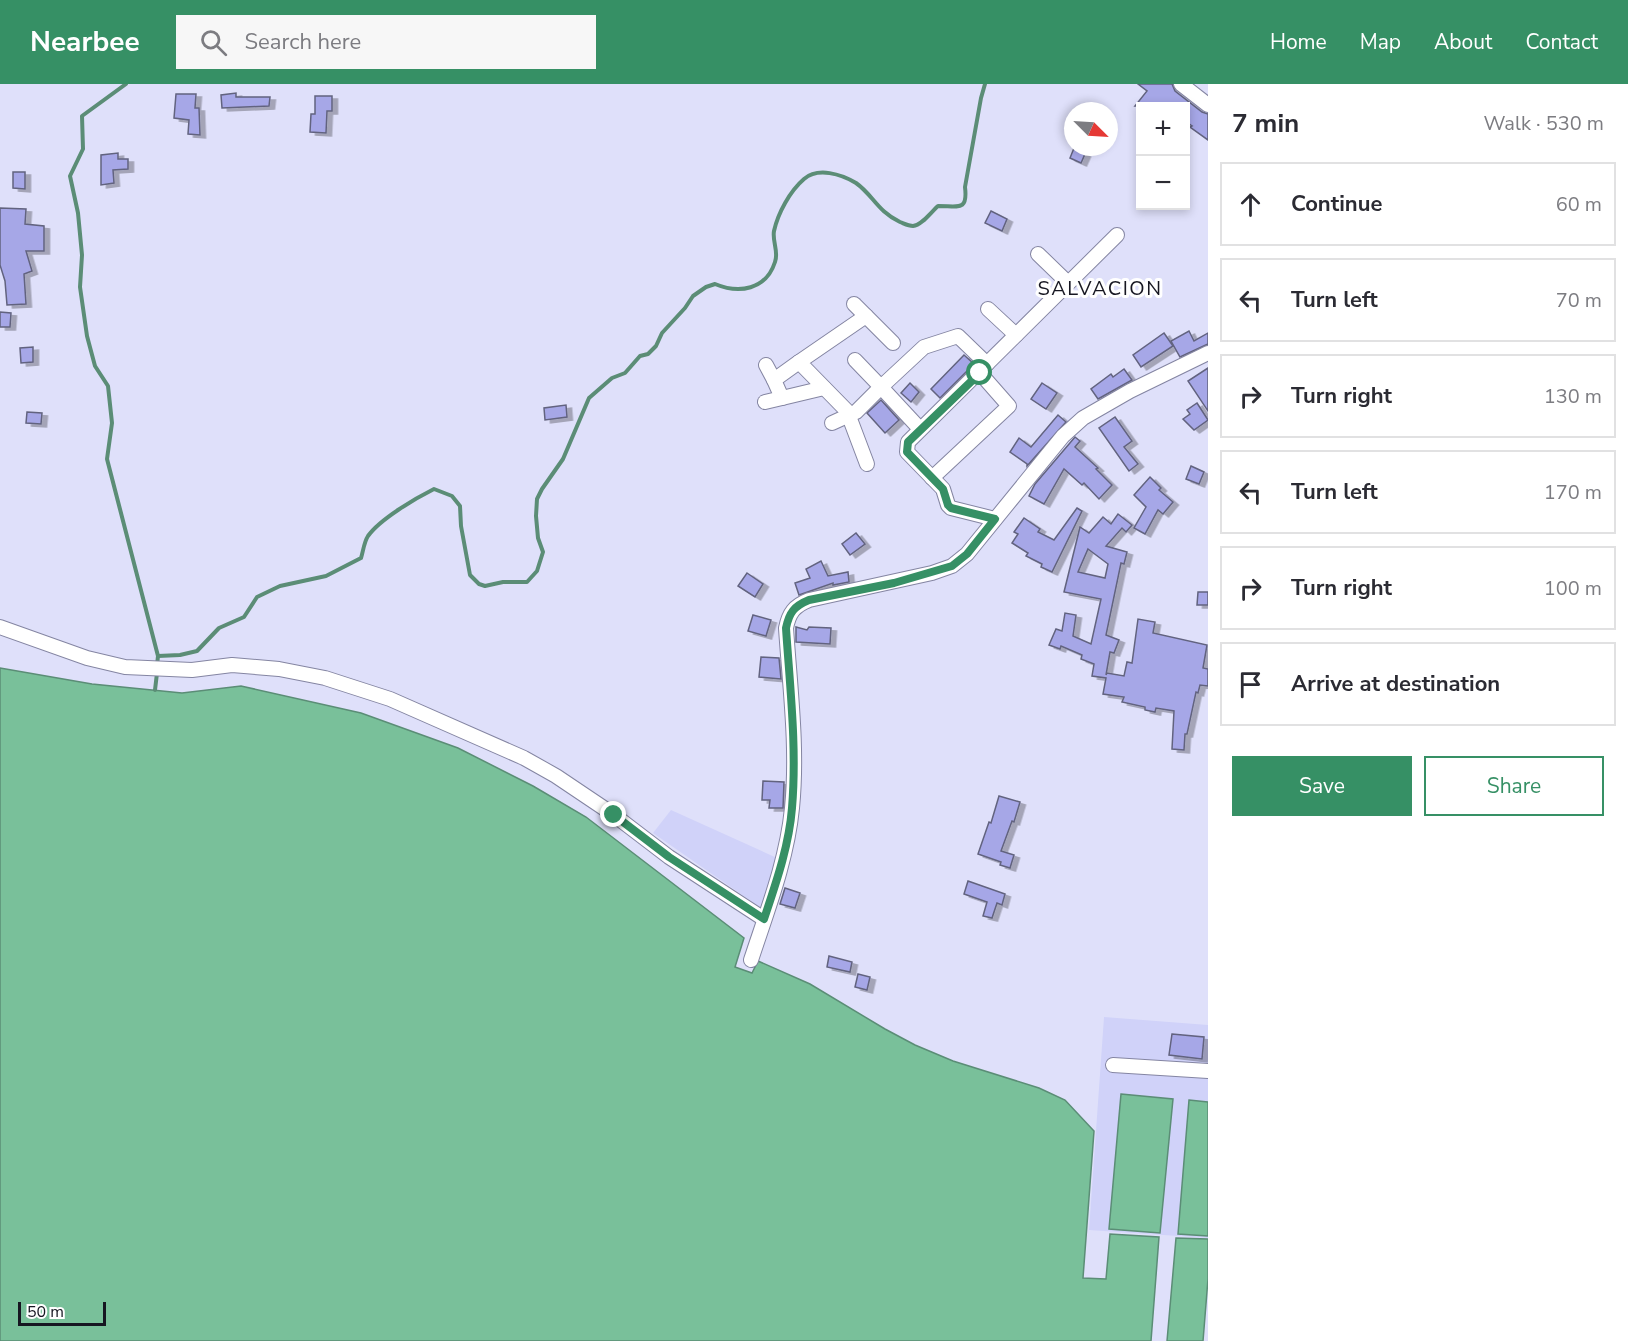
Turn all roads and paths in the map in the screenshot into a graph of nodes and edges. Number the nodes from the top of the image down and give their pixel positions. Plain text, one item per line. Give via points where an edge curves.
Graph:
1 (1181, 84) edge
2 (1208, 105) edge
3 (1117, 236) dead end
4 (1038, 254) dead end
5 (1068, 283) junction
6 (854, 304) dead end
7 (988, 309) dead end
8 (866, 316) junction
9 (1016, 335) junction
10 (893, 343) dead end
11 (1208, 353) edge
12 (855, 360) dead end
13 (799, 362) junction
14 (766, 365) dead end
15 (984, 368) junction
16 (774, 380) junction
17 (881, 387) junction
18 (824, 388) junction
19 (782, 398) junction
20 (765, 402) dead end
21 (847, 416) junction
22 (832, 423) dead end
23 (920, 429) junction
24 (867, 464) dead end
25 (932, 478) junction
26 (995, 519) junction
27 (0, 627) edge
28 (764, 919) junction
29 (751, 960) dead end
30 (1113, 1065) dead end
31 (1208, 1071) edge

1 - 2 street
3 - 5 street
4 - 5 street
5 - 9 street
6 - 8 street
7 - 9 street
8 - 10 street
8 - 13 street
9 - 15 street
11 - 26 street via 1083,418 1057,443
12 - 17 street
13 - 16 street
13 - 18 street
14 - 16 street
15 - 17 street via 958,336 924,347
15 - 23 street
15 - 25 street via 1009,406
16 - 19 street
17 - 21 street
17 - 23 street
18 - 19 street
18 - 21 street via 847,411
19 - 20 street
21 - 22 street
21 - 24 street
23 - 25 street via 908,442 907,452
25 - 26 street via 943,489 951,508
26 - 28 street via 952,566 894,583 809,600 797,605 789,615 786,628 793,730 792,810 788,839
27 - 28 street via 87,658 125,667 192,670 232,665 279,669 390,699 556,776
28 - 29 street
30 - 31 street

